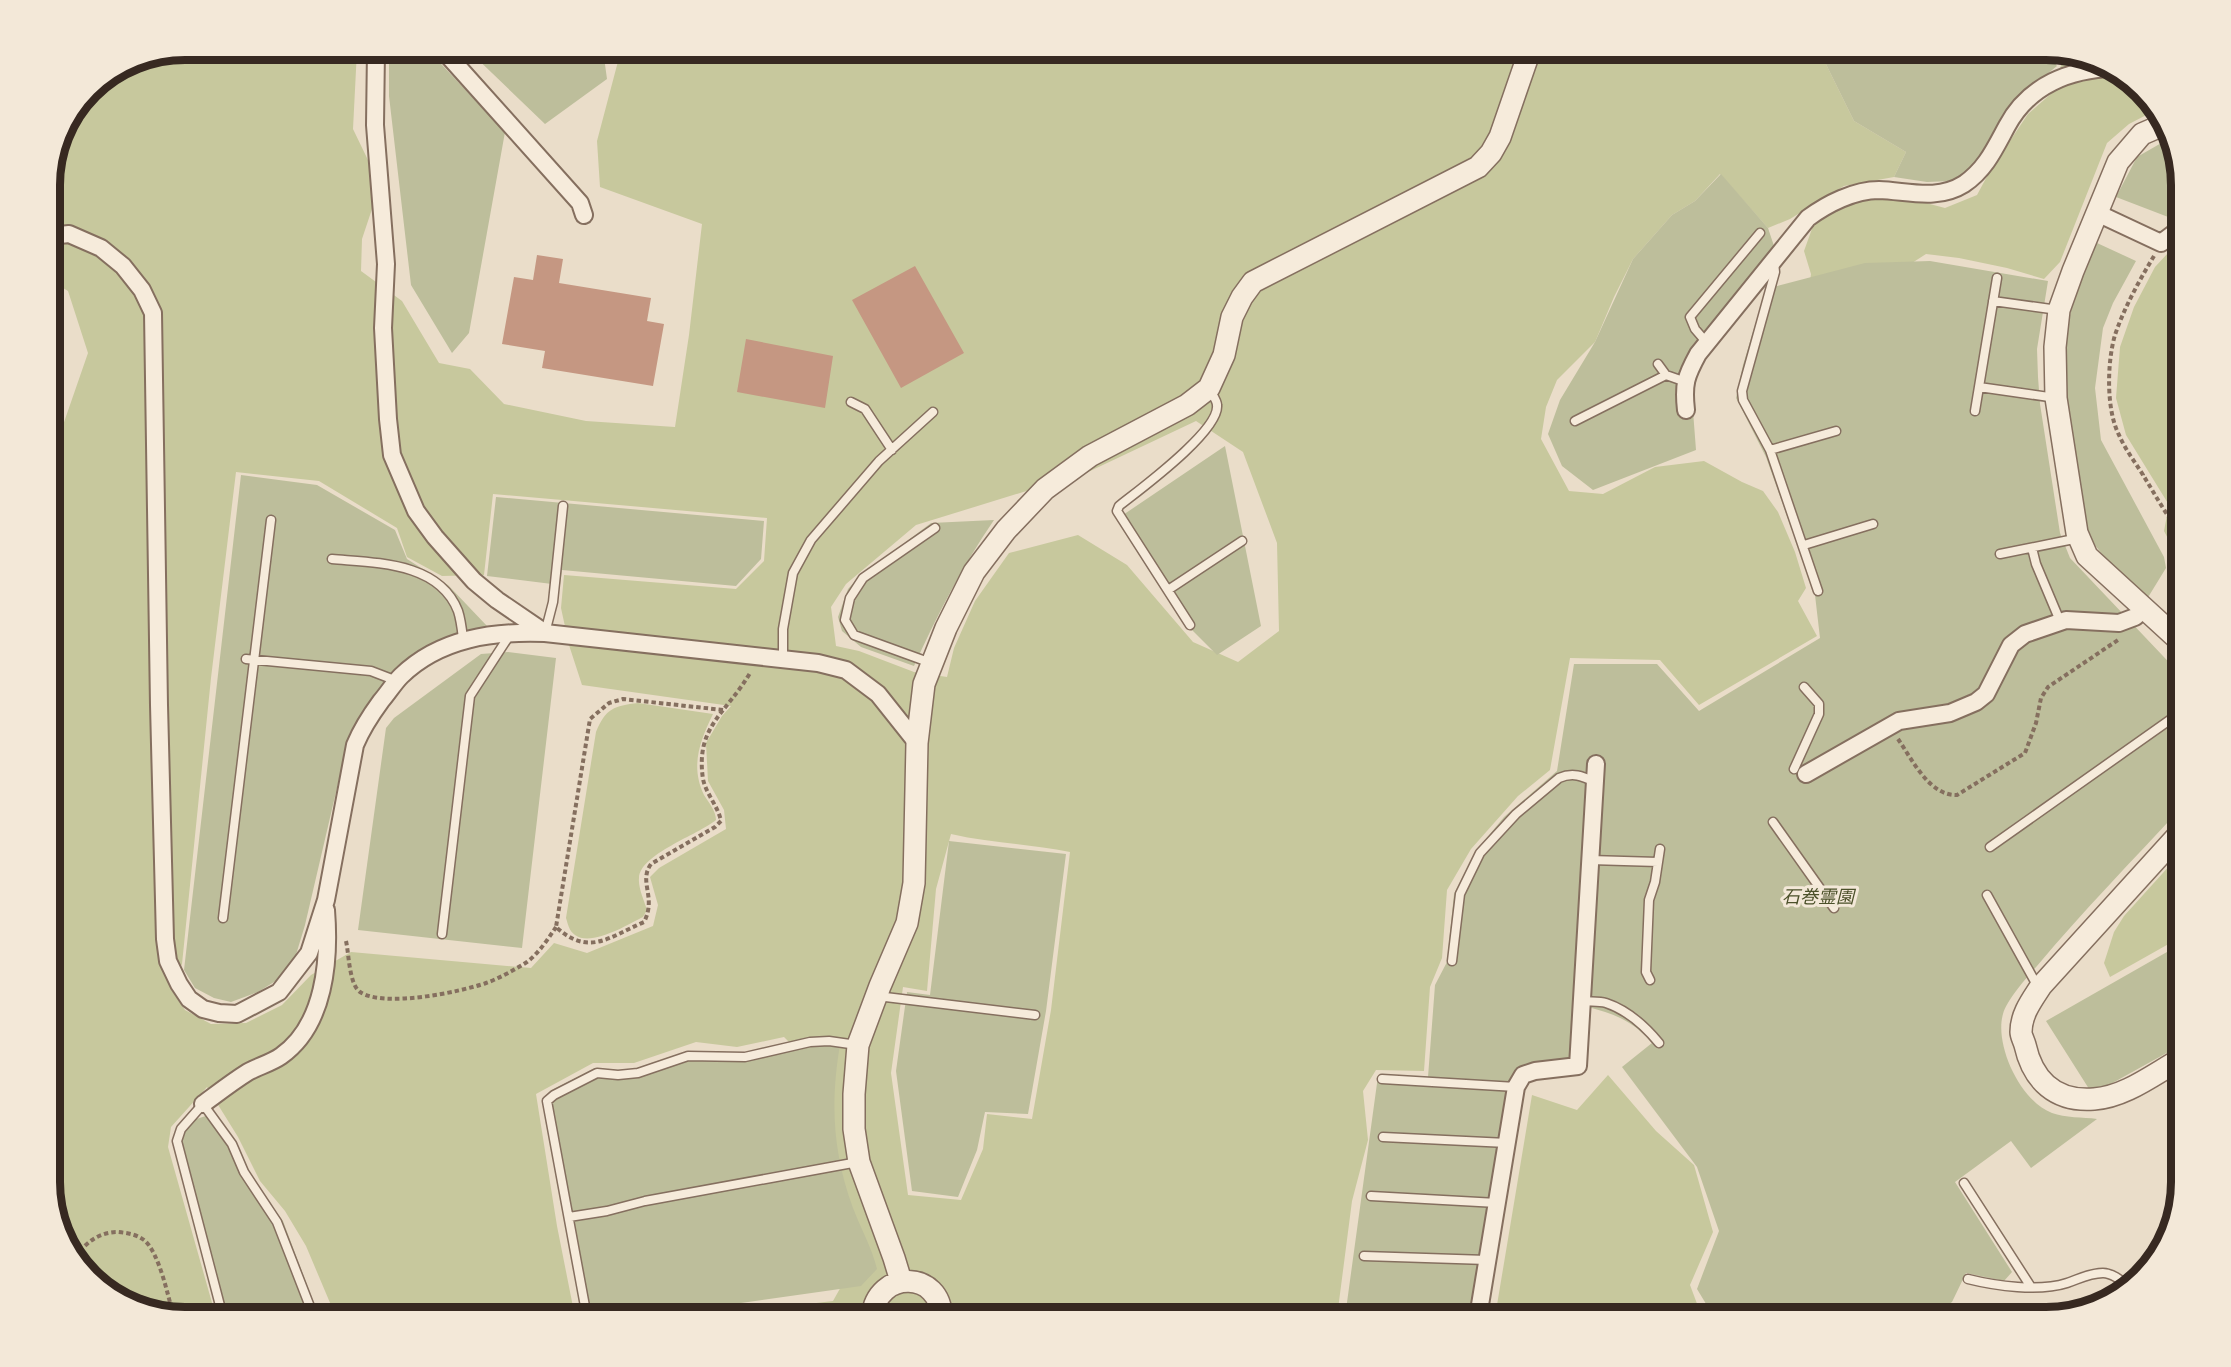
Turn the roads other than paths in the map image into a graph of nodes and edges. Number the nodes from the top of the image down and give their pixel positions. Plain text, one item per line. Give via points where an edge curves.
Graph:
1 (376, 60) edge
2 (452, 60) edge
3 (1527, 60) edge
4 (2096, 70) edge
5 (2157, 128) edge
6 (2097, 213) junction
7 (584, 215) dead end
8 (1760, 233) dead end
9 (60, 235) edge
10 (2171, 236) edge
11 (1774, 259) junction
12 (1997, 278) dead end
13 (1993, 301) junction
14 (2059, 310) junction
15 (1707, 343) junction
16 (1658, 364) dead end
17 (1666, 375) junction
18 (1686, 382) junction
19 (1979, 387) junction
20 (1209, 388) junction
21 (2056, 398) junction
22 (851, 402) dead end
23 (1686, 410) dead end
24 (1975, 411) dead end
25 (933, 412) dead end
26 (1575, 421) dead end
27 (1836, 431) dead end
28 (892, 450) junction
29 (1770, 450) junction
30 (563, 506) dead end
31 (271, 520) dead end
32 (1874, 524) dead end
33 (935, 528) dead end
34 (2079, 538) junction
35 (1242, 542) dead end
36 (1804, 545) junction
37 (2032, 548) junction
38 (2000, 554) dead end
39 (332, 559) dead end
40 (1168, 590) junction
41 (1818, 591) dead end
42 (2144, 609) junction
43 (2060, 621) junction
44 (1190, 625) dead end
45 (511, 633) junction
46 (545, 633) junction
47 (2171, 633) edge
48 (463, 639) junction
49 (251, 659) junction
50 (783, 659) junction
51 (932, 663) junction
52 (397, 681) junction
53 (1804, 687) dead end
54 (2171, 719) edge
55 (916, 743) junction
56 (1596, 764) dead end
57 (1800, 772) joint
58 (1595, 782) junction
59 (1773, 822) dead end
60 (2171, 843) edge
61 (1990, 847) dead end
62 (1660, 849) dead end
63 (1590, 860) junction
64 (1658, 862) junction
65 (1987, 895) dead end
66 (326, 900) junction
67 (1834, 908) dead end
68 (223, 918) dead end
69 (442, 934) dead end
70 (1452, 961) dead end
71 (1650, 980) dead end
72 (2039, 989) junction
73 (876, 996) junction
74 (1582, 1001) junction
75 (1035, 1015) dead end
76 (1659, 1043) dead end
77 (858, 1045) junction
78 (2171, 1065) edge
79 (1382, 1079) dead end
80 (1516, 1087) junction
81 (203, 1104) junction
82 (1383, 1137) dead end
83 (1507, 1143) junction
84 (859, 1162) junction
85 (1964, 1183) dead end
86 (1371, 1196) dead end
87 (1497, 1203) junction
88 (568, 1216) junction
89 (1365, 1256) dead end
90 (1487, 1260) junction
91 (1968, 1279) dead end
92 (901, 1281) junction
93 (2122, 1281) edge
94 (2031, 1287) junction
95 (220, 1307) edge
96 (310, 1307) edge
97 (585, 1307) edge
98 (874, 1307) edge
99 (939, 1307) edge
100 (1480, 1307) edge

1 - 46 street via 375,125 386,264 382,328 392,455 417,511 442,545 474,581
2 - 7 street via 580,203
3 - 20 street via 1500,136 1478,166 1253,282 1232,317 1224,355
4 - 11 street via 2073,72 2037,92 2016,111 1983,168 1963,184 1941,193 1877,190 1834,203 1808,219
5 - 6 street via 2142,134 2118,162
6 - 10 street via 2161,243
6 - 14 street
8 - 15 lane via 1690,316
9 - 66 street via 69,234 101,248 123,266 142,290 153,313 159,705 168,962 189,999 219,1014 237,1014 279,992 293,975 309,953
11 - 15 street
11 - 29 lane via 1775,272 1742,391
12 - 13 lane
13 - 14 lane
13 - 19 lane
14 - 21 street
15 - 18 street
16 - 17 lane
17 - 18 lane
17 - 26 lane
18 - 23 street
19 - 21 lane
19 - 24 lane
20 - 40 lane via 1217,405 1214,418 1201,436 1119,506 1117,512
20 - 51 street via 1187,405 1090,456 1045,489 974,572 945,627
21 - 34 street
22 - 28 lane via 865,409
25 - 28 lane
27 - 29 lane
28 - 50 lane via 811,540 793,573 783,629
29 - 36 lane
30 - 46 lane via 553,602
31 - 49 lane
32 - 36 lane
33 - 51 lane via 863,578 850,598 845,620 854,636
34 - 37 lane
34 - 42 street via 2087,556
35 - 40 lane
36 - 41 lane
37 - 38 lane
37 - 43 lane
39 - 48 lane via 408,568 437,583 458,611
40 - 44 lane
42 - 43 street via 2120,623
42 - 47 street
43 - 57 street via 2025,634 2011,645 1995,681 1976,702 1950,713 1899,722
45 - 46 street
45 - 48 street
45 - 69 lane via 470,696
46 - 50 street
48 - 52 street via 421,661
49 - 52 lane via 371,671
49 - 68 lane
50 - 55 street via 846,670 878,694
51 - 55 street via 924,684
52 - 66 street via 363,725 355,745
53 - 57 lane via 1819,704 1819,714
54 - 61 lane
55 - 73 street via 914,883 907,923
56 - 58 street
58 - 63 street
58 - 70 lane via 1580,775 1559,778 1516,814 1480,853 1460,894
59 - 67 lane
60 - 72 street
62 - 64 lane
63 - 64 lane
63 - 74 street
64 - 71 lane via 1649,900 1646,972
65 - 72 lane
66 - 81 street via 322,990 307,1030 279,1058 241,1077
72 - 78 street via 2026,1008 2021,1032 2028,1059 2043,1084 2063,1097 2094,1099 2121,1093
73 - 75 lane
73 - 77 street
74 - 76 lane via 1605,1003 1626,1014 1647,1028
74 - 80 street via 1578,1066 1523,1075
77 - 84 street via 854,1129
77 - 88 lane via 810,1042 759,1056 688,1056 638,1073 597,1073 554,1095 548,1101
79 - 80 lane
80 - 83 street
81 - 95 lane via 181,1129 177,1141
81 - 96 lane via 232,1144 244,1172 277,1222
82 - 83 lane
83 - 87 street
84 - 88 lane
84 - 92 street
85 - 94 lane
86 - 87 lane
87 - 90 street
88 - 97 lane
89 - 90 lane
90 - 100 street
91 - 94 lane via 1998,1287
92 - 98 street via 883,1291
92 - 99 street via 912,1281 932,1291
93 - 94 lane via 2105,1273 2066,1284

